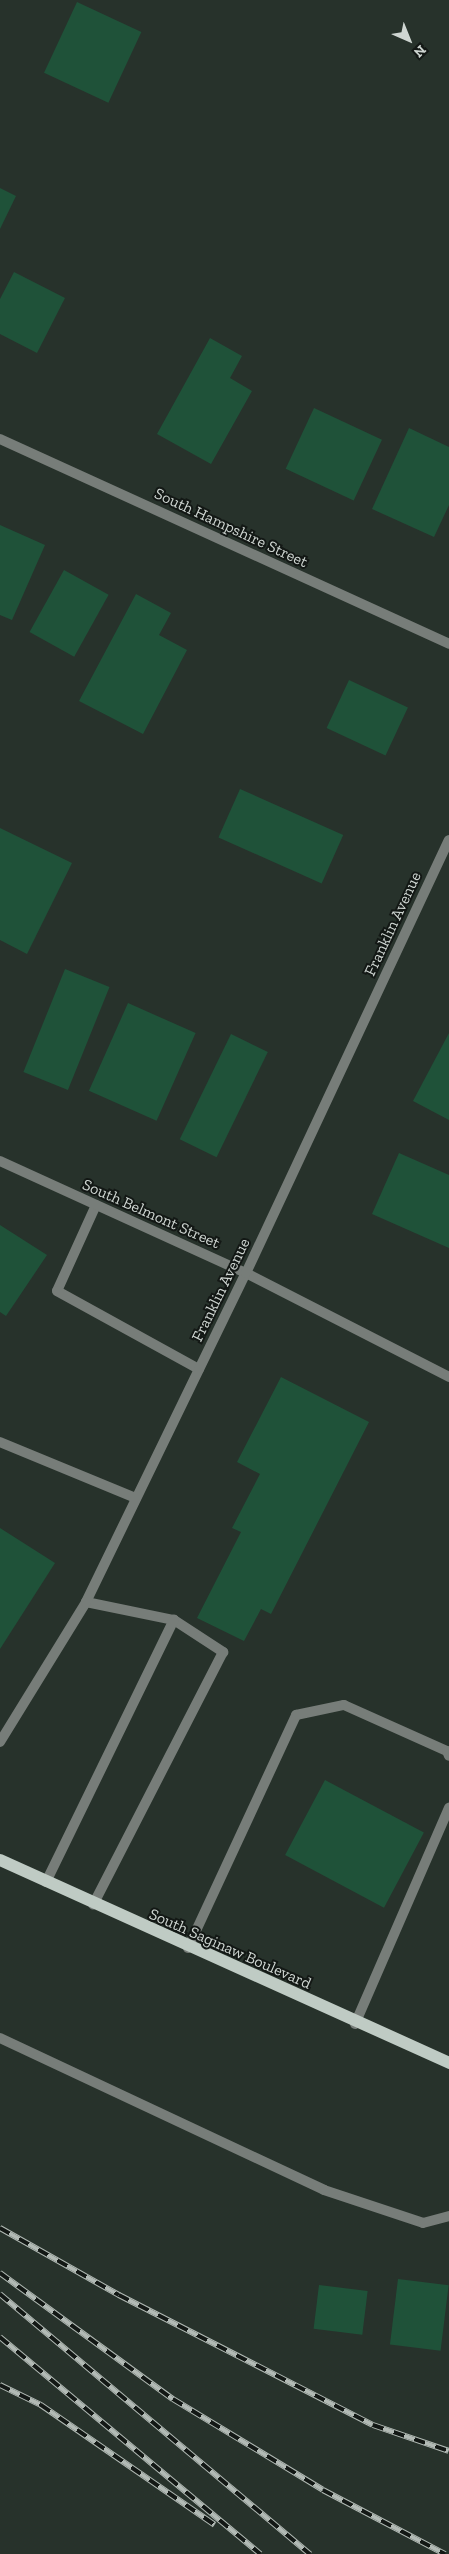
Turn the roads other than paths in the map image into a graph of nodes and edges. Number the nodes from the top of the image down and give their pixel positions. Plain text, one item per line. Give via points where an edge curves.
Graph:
1 (0, 439) edge
2 (449, 644) edge
3 (449, 840) edge
4 (0, 1162) edge
5 (96, 1205) junction
6 (246, 1274) junction
7 (200, 1369) junction
8 (449, 1377) edge
9 (0, 1442) edge
10 (136, 1498) junction
11 (86, 1602) junction
12 (174, 1620) junction
13 (0, 1742) edge
14 (449, 1756) edge
15 (449, 1808) edge
16 (0, 1860) edge
17 (46, 1882) junction
18 (93, 1905) junction
19 (188, 1948) junction
20 (356, 2024) junction
21 (0, 2038) edge
22 (449, 2062) edge
23 (449, 2216) edge

1 - 2 street, South Hampshire Street
3 - 6 street, Franklin Avenue
4 - 5 street, South Belmont Street
5 - 6 street, South Belmont Street
5 - 7 street via 57,1291
6 - 7 street, Franklin Avenue
6 - 8 street, South Belmont Street
7 - 10 street, Franklin Avenue
9 - 10 street
10 - 11 street, Franklin Avenue
11 - 12 street
11 - 13 street, Franklin Avenue
12 - 17 street
12 - 18 street via 223,1652
14 - 19 street via 447,1751 344,1705 296,1715
15 - 20 street
16 - 17 main road, South Saginaw Boulevard
17 - 18 main road, South Saginaw Boulevard
18 - 19 main road, South Saginaw Boulevard
19 - 20 main road, South Saginaw Boulevard
20 - 22 main road, South Saginaw Boulevard
21 - 23 street via 324,2190 423,2223

